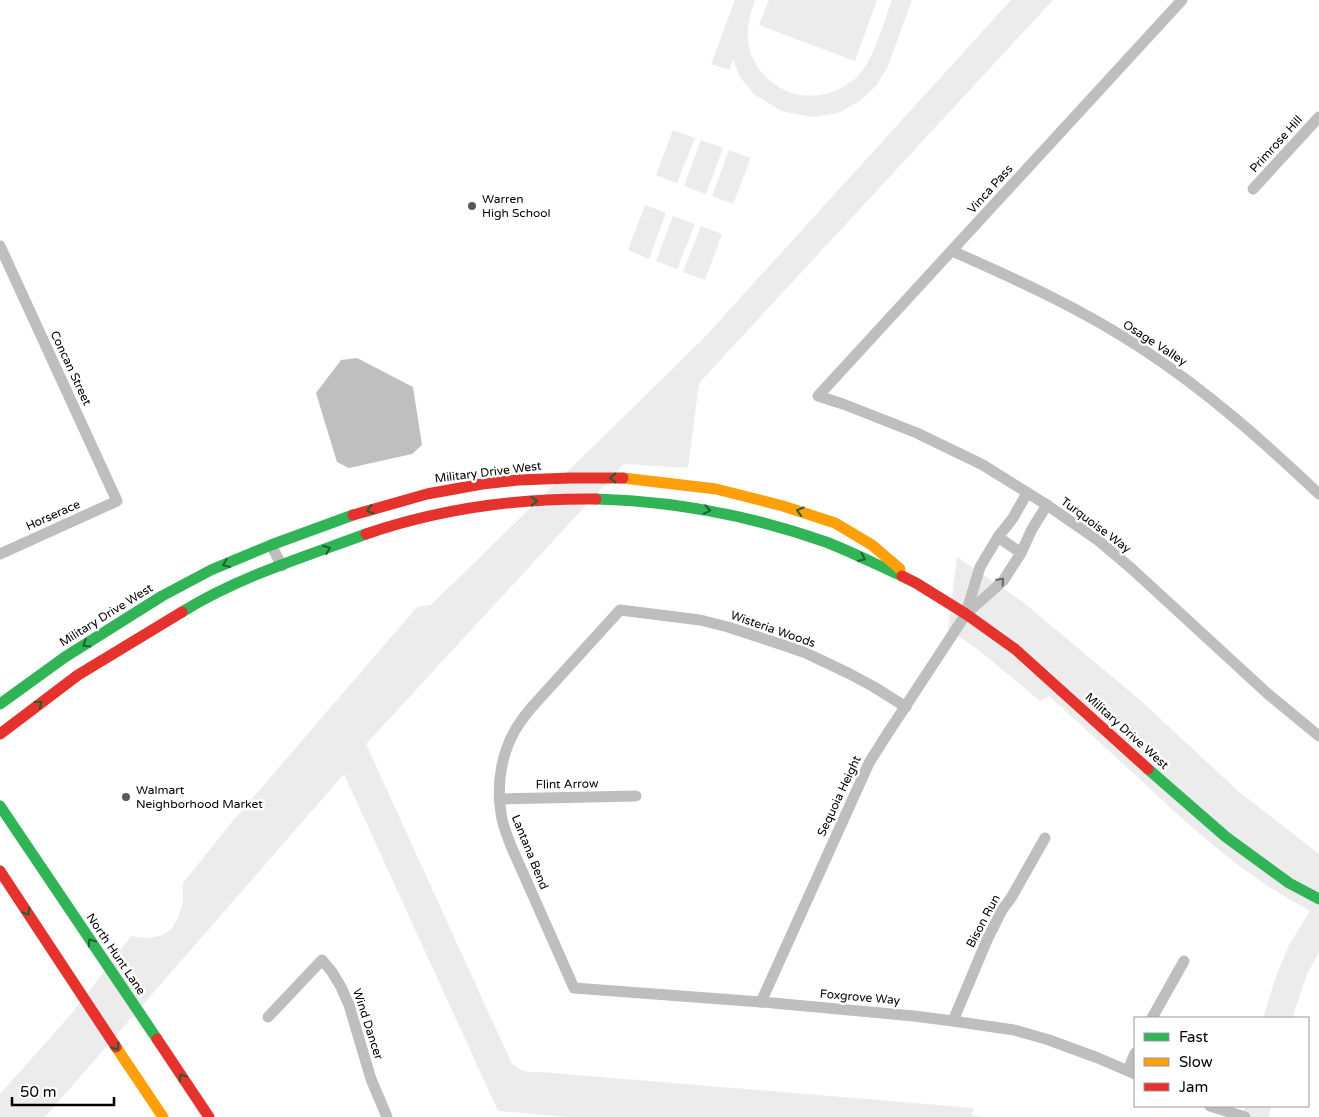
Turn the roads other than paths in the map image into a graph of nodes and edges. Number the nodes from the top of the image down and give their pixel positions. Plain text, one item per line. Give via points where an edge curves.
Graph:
1 (1182, 0) edge
2 (1319, 118) edge
3 (1253, 189) dead end
4 (0, 246) edge
5 (952, 251) junction
6 (818, 396) joint
7 (1027, 493) junction
8 (1319, 494) edge
9 (117, 501) joint
10 (1047, 505) junction
11 (998, 537) junction
12 (271, 545) junction
13 (1021, 553) junction
14 (0, 554) edge
15 (282, 566) junction
16 (916, 583) junction
17 (620, 610) joint
18 (966, 614) junction
19 (0, 704) edge
20 (906, 707) junction
21 (0, 734) edge
22 (1319, 736) edge
23 (636, 796) dead end
24 (499, 799) junction
25 (0, 806) edge
26 (1045, 838) dead end
27 (0, 871) edge
28 (1319, 899) edge
29 (1184, 961) dead end
30 (574, 988) joint
31 (761, 1002) junction
32 (268, 1016) dead end
33 (1153, 1017) edge
34 (953, 1021) junction
35 (1134, 1058) edge
36 (1131, 1072) edge
37 (1213, 1107) edge
38 (162, 1117) edge
39 (209, 1117) edge
40 (387, 1117) edge
41 (1245, 1117) edge

1 - 5 street, Vinca Pass
2 - 3 street, Primrose Hill
4 - 9 street, Concan Street
5 - 6 street, Vinca Pass
5 - 8 street, Osage Valley via 1053,297 1143,350 1224,408
6 - 7 street, Turquoise Way via 917,433 983,465
7 - 10 street, Turquoise Way
7 - 11 street, Sequoia Height
9 - 14 street, Horserace
10 - 13 street, Sequoia Height
10 - 22 street, Turquoise Way via 1132,568 1268,694
11 - 13 street
11 - 18 street, Sequoia Height via 980,567
12 - 15 street
16 -> 12 main road, Military Drive West via 872,545 836,523 716,489 624,478 518,480 426,494 362,512
12 -> 19 main road, Military Drive West via 211,570 162,596
18 -> 13 street, Sequoia Height via 1003,581
15 -> 16 main road, Military Drive West via 368,533 432,515 520,502 623,500 712,511 777,527 828,543
21 -> 15 main road, Military Drive West via 78,675 187,608 250,577
16 - 18 main road, Military Drive West
17 - 20 street, Wisteria Woods via 700,620 780,644 850,674
17 - 24 street, Lantana Bend via 519,724 500,773
18 - 20 street, Sequoia Height
18 - 28 main road, Military Drive West via 1015,649 1226,837 1289,883
20 - 31 street, Sequoia Height via 869,763
23 - 24 street, Flint Arrow
24 - 30 street, Lantana Bend via 511,846
39 -> 25 main road, North Hunt Lane
26 - 34 street, Bison Run via 1002,910
27 -> 38 main road
29 - 33 street
30 - 31 street, Foxgrove Way
31 - 34 street, Foxgrove Way
32 - 40 street, Wind Dancer via 322,960 347,999 371,1079
34 - 36 street, Foxgrove Way via 1014,1030 1049,1040
35 - 36 street
37 - 41 street

